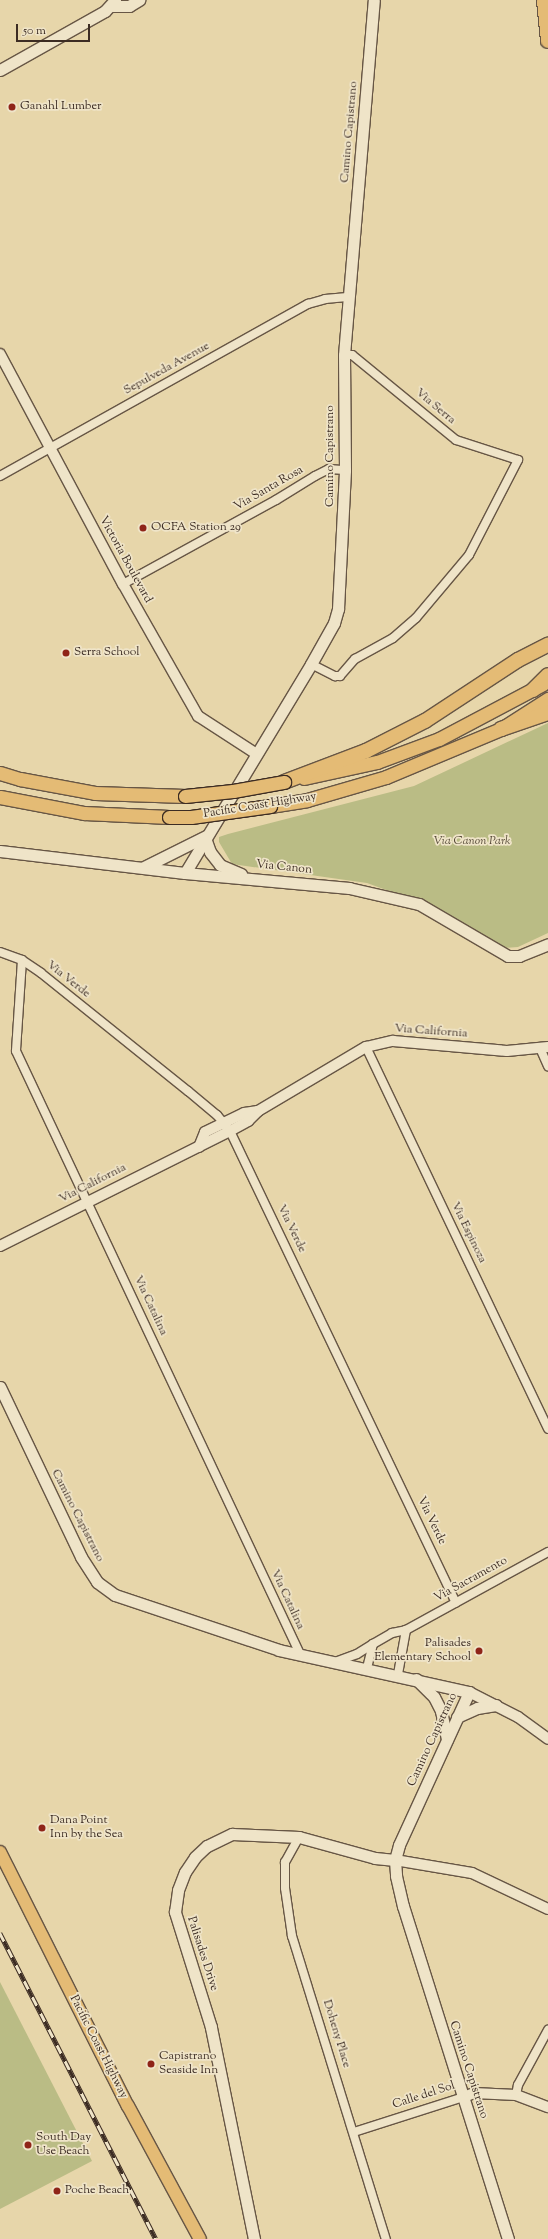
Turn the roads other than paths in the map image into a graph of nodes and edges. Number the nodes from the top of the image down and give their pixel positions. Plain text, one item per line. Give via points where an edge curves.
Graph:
1 (139, 0) edge
2 (374, 0) edge
3 (544, 0) edge
4 (113, 3) edge
5 (548, 41) edge
6 (0, 70) edge
7 (350, 297) junction
8 (0, 354) edge
9 (344, 355) junction
10 (50, 448) junction
11 (345, 470) junction
12 (0, 476) edge
13 (123, 584) junction
14 (548, 645) edge
15 (311, 664) junction
16 (548, 675) edge
17 (548, 682) edge
18 (533, 690) junction
19 (548, 698) edge
20 (548, 713) edge
21 (501, 729) junction
22 (255, 753) junction
23 (0, 768) edge
24 (0, 773) edge
25 (20, 779) junction
26 (284, 782) junction
27 (0, 797) edge
28 (205, 837) junction
29 (0, 851) edge
30 (143, 868) junction
31 (185, 873) junction
32 (247, 877) junction
33 (548, 944) edge
34 (0, 952) edge
35 (22, 960) junction
36 (366, 1047) junction
37 (544, 1047) edge
38 (548, 1066) edge
39 (258, 1111) junction
40 (223, 1122) junction
41 (230, 1131) junction
42 (199, 1146) junction
43 (88, 1200) junction
44 (0, 1246) edge
45 (0, 1387) edge
46 (548, 1429) edge
47 (548, 1552) edge
48 (456, 1603) junction
49 (406, 1630) junction
50 (373, 1644) junction
51 (300, 1654) junction
52 (335, 1662) junction
53 (367, 1668) junction
54 (398, 1674) junction
55 (416, 1678) junction
56 (468, 1692) junction
57 (496, 1705) junction
58 (457, 1717) junction
59 (447, 1739) junction
60 (548, 1739) edge
61 (299, 1837) junction
62 (0, 1852) edge
63 (395, 1860) junction
64 (548, 1909) edge
65 (548, 2030) edge
66 (516, 2095) junction
67 (464, 2097) junction
68 (548, 2107) edge
69 (354, 2132) junction
70 (200, 2239) edge
71 (254, 2239) edge
72 (386, 2239) edge
73 (508, 2239) edge

1 - 4 main road via 129,6
2 - 7 main road, Camino Capistrano
3 - 5 highway
4 - 6 main road
7 - 9 main road, Camino Capistrano
7 - 10 street, Sepulveda Avenue via 324,298 308,304
8 - 10 street, Victoria Boulevard
9 - 11 main road, Camino Capistrano
9 - 15 street, Via Serra via 352,355 456,440 515,458 517,463 469,555 416,618 393,638 355,658 340,676
10 - 12 street, Sepulveda Avenue
10 - 13 street, Victoria Boulevard
11 - 13 street, Via Santa Rosa via 329,469 314,476 276,500
11 - 15 main road, Camino Capistrano via 338,609 334,623
13 - 22 street, Victoria Boulevard via 198,716
14 - 26 highway via 518,660 425,721 366,751
15 - 22 main road, Camino Capistrano
16 - 18 highway
17 - 18 highway, Pacific Coast Highway
18 - 26 highway, Pacific Coast Highway via 474,722 412,749 330,774
19 - 21 highway, Pacific Coast Highway
20 - 21 highway
21 - 27 highway, Pacific Coast Highway, bridge via 386,777 307,800 191,817 84,813
22 - 28 main road, Camino Capistrano
23 - 25 highway
24 - 25 highway, Pacific Coast Highway
25 - 26 highway, Pacific Coast Highway, bridge via 95,793 185,796
28 - 30 main road
28 - 31 main road, Camino Capistrano
28 - 32 main road via 210,852 220,865
29 - 30 main road, Via Canon
30 - 31 main road, Via Canon
31 - 32 main road, Via Canon
32 - 33 main road, Via Canon via 349,888 411,902 508,956 519,956
34 - 35 street, Via Verde
35 - 40 street, Via Verde via 188,1091
35 - 43 street, Via Catalina via 16,1051
36 - 37 street, Via California via 393,1042 507,1051
36 - 39 street, Via California
36 - 46 street, Via Espinoza
37 - 38 street
39 - 40 street, Via California via 244,1113
39 - 41 street, Via California via 248,1121
40 - 41 street, Via Verde
40 - 42 street, Via California via 205,1132
41 - 42 street, Via California
41 - 48 street, Via Verde
42 - 43 street, Via California
43 - 44 street, Via California
43 - 51 street, Via Catalina
45 - 51 main road, Camino Capistrano via 81,1557 97,1582 115,1595 279,1650
47 - 48 street, Via Sacramento
48 - 49 street, Via Sacramento
49 - 50 street, Via Sacramento via 397,1631
49 - 54 street
50 - 52 street, Via Sacramento via 357,1654
50 - 53 street
51 - 52 main road, Camino Capistrano
52 - 53 main road, Camino Capistrano
53 - 54 main road, Camino Capistrano
54 - 55 main road, Camino Capistrano
55 - 56 main road, Camino Capistrano
55 - 59 main road via 434,1697 441,1711
56 - 57 street
56 - 58 main road, Camino Capistrano
57 - 58 main road via 477,1708
57 - 60 street
58 - 59 main road, Camino Capistrano
59 - 63 main road, Camino Capistrano via 399,1845
61 - 63 main road, Palisades Drive via 375,1858
61 - 69 street, Doheny Place via 285,1862 285,1888 292,1936
61 - 71 main road, Palisades Drive via 232,1834 207,1846 185,1872 178,1890 175,1912 211,2027
62 - 70 main road, Pacific Coast Highway via 128,2106
63 - 64 street, Palisades Drive via 472,1873
63 - 67 main road, Camino Capistrano via 403,1906
65 - 66 street via 518,2085
66 - 67 street, Calle del Sol via 474,2093
66 - 68 street, Calle del Sol
67 - 69 street, Calle del Sol
67 - 73 main road, Camino Capistrano
69 - 72 street, Doheny Place

